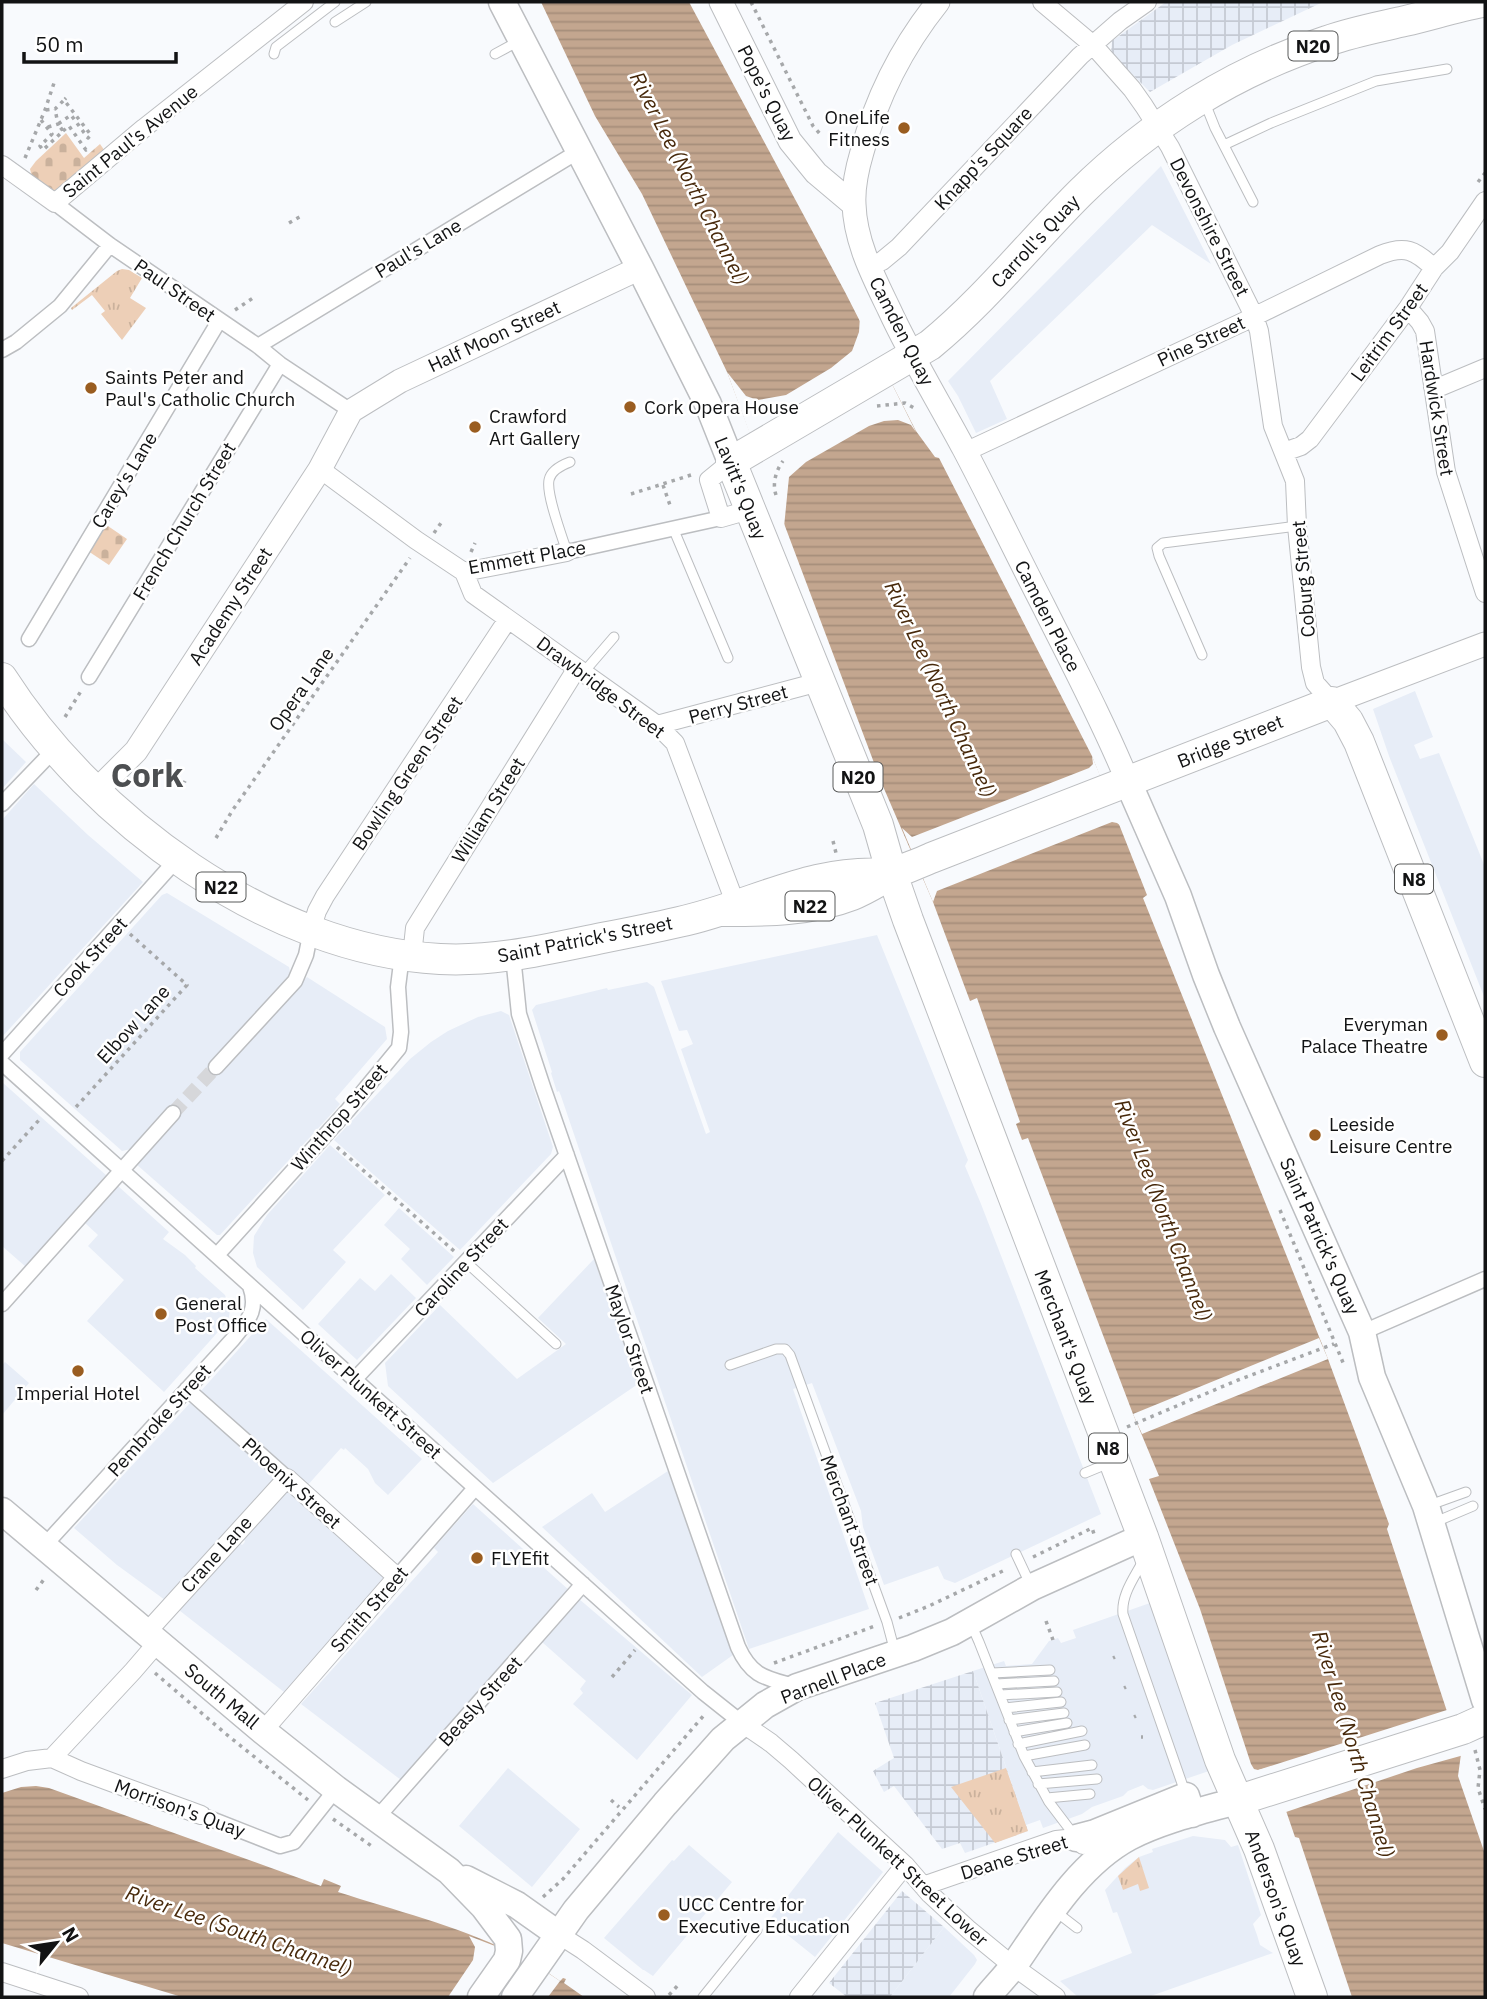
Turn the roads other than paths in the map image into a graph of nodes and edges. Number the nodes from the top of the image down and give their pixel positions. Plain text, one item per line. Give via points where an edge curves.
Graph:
1 (304, 2) edge
2 (335, 2) edge
3 (344, 2) edge
4 (366, 2) edge
5 (502, 2) edge
6 (721, 2) edge
7 (938, 2) edge
8 (1042, 2) edge
9 (1147, 2) edge
10 (1482, 2) edge
11 (318, 15) junction
12 (335, 23) dead end
13 (521, 41) junction
14 (1093, 45) junction
15 (274, 54) dead end
16 (495, 54) dead end
17 (1447, 69) dead end
18 (1203, 98) junction
19 (1158, 127) junction
20 (1224, 145) junction
21 (579, 151) junction
22 (8, 169) edge
23 (1485, 201) edge
24 (55, 202) junction
25 (1253, 202) dead end
26 (854, 205) junction
27 (110, 245) junction
28 (869, 266) junction
29 (640, 268) junction
30 (1434, 268) junction
31 (1408, 308) junction
32 (1254, 316) junction
33 (219, 321) junction
34 (258, 346) junction
35 (2, 350) edge
36 (913, 357) junction
37 (279, 365) junction
38 (1485, 368) edge
39 (1433, 387) junction
40 (351, 411) junction
41 (965, 452) junction
42 (1284, 452) junction
43 (743, 454) junction
44 (570, 462) dead end
45 (320, 469) junction
46 (735, 514) junction
47 (1297, 526) junction
48 (673, 528) junction
49 (567, 552) junction
50 (464, 572) junction
51 (1485, 593) edge
52 (508, 619) junction
53 (614, 636) dead end
54 (29, 639) dead end
55 (1485, 644) edge
56 (1202, 655) dead end
57 (728, 658) dead end
58 (580, 671) junction
59 (89, 677) road end
60 (2, 678) edge
61 (819, 681) junction
62 (1332, 702) junction
63 (657, 725) junction
64 (55, 749) junction
65 (1117, 785) junction
66 (96, 792) junction
67 (2, 804) edge
68 (178, 858) junction
69 (913, 866) junction
70 (729, 908) junction
71 (311, 930) junction
72 (407, 956) junction
73 (513, 956) junction
74 (2, 1054) edge
75 (1485, 1062) edge
76 (2, 1063) edge
77 (216, 1066) tunnel mouth
78 (173, 1113) tunnel mouth
79 (567, 1155) junction
80 (122, 1170) junction
81 (216, 1255) junction
82 (466, 1262) junction
83 (1485, 1279) edge
84 (250, 1286) junction
85 (2, 1304) edge
86 (1370, 1329) dead end
87 (556, 1345) dead end
88 (730, 1365) dead end
89 (355, 1379) junction
90 (187, 1389) junction
91 (1113, 1461) junction
92 (1085, 1473) dead end
93 (287, 1478) junction
94 (475, 1488) junction
95 (1465, 1492) dead end
96 (1473, 1506) dead end
97 (2, 1511) edge
98 (1429, 1515) junction
99 (1146, 1544) junction
100 (44, 1546) junction
101 (1016, 1554) dead end
102 (397, 1577) junction
103 (583, 1584) junction
104 (1032, 1587) junction
105 (969, 1621) junction
106 (153, 1637) junction
107 (896, 1654) junction
108 (1050, 1670) dead end
109 (992, 1673) junction
110 (1054, 1681) dead end
111 (996, 1684) junction
112 (797, 1687) junction
113 (1058, 1692) dead end
114 (1000, 1695) junction
115 (1485, 1700) edge
116 (1061, 1702) dead end
117 (1005, 1708) junction
118 (1064, 1713) dead end
119 (1009, 1720) junction
120 (742, 1723) junction
121 (1067, 1723) dead end
122 (263, 1731) junction
123 (1082, 1731) dead end
124 (1014, 1732) junction
125 (1473, 1732) edge
126 (1018, 1744) junction
127 (1085, 1745) dead end
128 (1024, 1756) junction
129 (52, 1758) junction
130 (1092, 1765) dead end
131 (2, 1769) edge
132 (1032, 1772) junction
133 (1097, 1779) dead end
134 (1038, 1784) junction
135 (336, 1789) junction
136 (1090, 1794) dead end
137 (1047, 1798) junction
138 (1236, 1801) junction
139 (1189, 1805) junction
140 (201, 1815) joint
141 (376, 1819) junction
142 (1076, 1838) junction
143 (1097, 1860) junction
144 (905, 1865) junction
145 (449, 1871) junction
146 (923, 1886) junction
147 (1054, 1910) junction
148 (1077, 1928) dead end
149 (757, 1930) dead end
150 (558, 1934) junction
151 (1013, 1966) junction
152 (2, 1972) edge
153 (30, 1990) edge
154 (79, 1997) edge
155 (481, 1997) edge
156 (515, 1997) edge
157 (646, 1997) edge
158 (703, 1997) edge
159 (799, 1997) edge
160 (987, 1997) edge
161 (1056, 1997) edge
162 (1312, 1997) edge

1 - 24 street, Saint Paul's Avenue via 222,60
2 - 11 lane
3 - 11 lane
4 - 12 lane
5 - 13 main road, Lavitt's Quay
6 - 26 street, Pope's Quay via 790,141 816,173
7 - 26 street, Camden Quay via 911,38 881,93 857,171
8 - 14 street, Devonshire Street
9 - 14 street, Knapp's Square
10 - 18 highway, N20 via 1328,40 1250,72
11 - 15 lane via 276,47
13 - 16 lane
13 - 21 main road, Lavitt's Quay
14 - 19 street, Devonshire Street
14 - 28 street, Knapp's Square via 899,247
17 - 20 lane via 1376,81
18 - 19 highway, N20
18 - 20 lane
19 - 32 street, Devonshire Street
19 - 36 highway, Carroll's Quay / N20 via 1081,193 989,290
20 - 25 lane
21 - 29 main road, Lavitt's Quay
21 - 34 street, Paul's Lane
22 - 24 street, Paul Street
23 - 30 street, Leitrim Street
24 - 27 street, Paul Street
26 - 28 street, Camden Quay
27 - 33 street, Paul Street
27 - 35 street via 60,306
28 - 36 street, Camden Quay
29 - 40 street, Half Moon Street via 400,381
29 - 43 main road, Lavitt's Quay via 708,404
30 - 31 street, Leitrim Street
30 - 32 street, Pine Street via 1412,251 1392,250
31 - 39 street, Hardwick Street via 1425,331
31 - 42 street, Leitrim Street via 1310,439
32 - 41 street, Pine Street via 1155,355
32 - 42 street, Devonshire Street via 1273,426
33 - 34 street, Paul Street
33 - 54 street, Carey's Lane
34 - 37 street, Paul Street
36 - 41 street, Camden Quay
36 - 43 highway, N20
37 - 40 street, Paul Street
37 - 59 street, French Church Street
38 - 39 street
39 - 51 street, Hardwick Street via 1446,472
40 - 45 street, Academy Street
41 - 65 street, Camden Place via 1065,650
42 - 47 street, Coburg Street via 1295,481
43 - 46 highway, Lavitt's Quay / N20
44 - 49 lane via 549,480
45 - 50 street, Emmett Place
45 - 66 street, Academy Street via 136,751
46 - 48 street, Emmett Place
46 - 61 highway, Lavitt's Quay / N20
47 - 56 lane via 1163,543 1157,548
47 - 62 street, Coburg Street via 1311,667 1315,683
48 - 49 street, Emmett Place
48 - 57 lane
49 - 50 street, Emmett Place
50 - 52 street, Drawbridge Street via 473,594
52 - 58 street, Drawbridge Street
52 - 71 street, Bowling Green Street via 397,779 325,896
53 - 58 lane
55 - 62 street
58 - 63 street, Drawbridge Street
58 - 72 street, William Street via 415,928
60 - 64 highway, Saint Patrick's Street / N22
61 - 63 street, Perry Street
61 - 69 highway, Lavitt's Quay / N20 via 878,825
62 - 65 highway, Bridge Street
62 - 75 highway, N8 via 1359,742
63 - 70 street, Drawbridge Street via 678,750
64 - 66 highway, Saint Patrick's Street / N22
64 - 67 street
65 - 69 highway, Bridge Street
65 - 98 main road, Saint Patrick's Quay via 1178,896 1227,1027 1362,1332 1372,1377
66 - 68 highway, Saint Patrick's Street / N22
68 - 71 highway, Saint Patrick's Street / N22 via 230,892
68 - 74 street, Cook Street
69 - 70 highway, Saint Patrick's Street / N22 via 805,882
69 - 91 highway, Merchant's Quay / N8
70 - 73 highway, Saint Patrick's Street / N22
71 - 72 highway, Saint Patrick's Street / N22 via 374,951
71 - 77 street via 295,981
72 - 73 highway, Saint Patrick's Street / N22
72 - 81 street, Winthrop Street via 398,986 399,1048
73 - 79 street, Maylor Street via 519,1014
76 - 80 street, Oliver Plunkett Street
78 - 80 street
79 - 82 street, Caroline Street
79 - 112 street, Maylor Street via 738,1647 752,1670
80 - 81 street, Oliver Plunkett Street
80 - 85 street
81 - 84 street, Oliver Plunkett Street
82 - 87 lane
82 - 89 street, Caroline Street
83 - 86 street
84 - 89 street, Oliver Plunkett Street
84 - 90 street, Pembroke Street via 254,1304 250,1318
88 - 107 lane, Merchant Street via 776,1349 785,1349 790,1355
89 - 94 street, Oliver Plunkett Street
90 - 93 street, Phoenix Street
90 - 100 street, Pembroke Street
91 - 92 lane
91 - 99 highway, Merchant's Quay / N8
93 - 102 street, Phoenix Street
93 - 106 street, Crane Lane
94 - 102 street, Smith Street
94 - 103 street, Oliver Plunkett Street
95 - 98 lane
96 - 98 lane
97 - 100 main road, South Mall
98 - 115 main road, Saint Patrick's Quay
99 - 104 main road, Parnell Place
99 - 138 highway, Merchant's Quay / N8
99 - 139 lane via 1124,1595 1123,1614
100 - 106 main road, South Mall
101 - 104 lane
102 - 122 street, Smith Street
103 - 120 street, Oliver Plunkett Street
103 - 141 street, Beasly Street
104 - 105 main road, Parnell Place
105 - 107 main road, Parnell Place
105 - 109 lane
106 - 122 main road, South Mall
106 - 129 street, Crane Lane via 134,1671
107 - 112 main road, Parnell Place
108 - 109 lane
109 - 111 lane
110 - 111 lane
111 - 114 lane
112 - 120 main road, Parnell Place
113 - 114 lane
114 - 117 lane
116 - 117 lane
117 - 119 lane
118 - 119 lane
119 - 124 lane
120 - 144 street, Oliver Plunkett Street Lower via 791,1760
120 - 150 main road, Parnell Place via 665,1804
121 - 124 lane
122 - 135 main road, South Mall
123 - 126 lane
124 - 126 lane
125 - 138 highway
126 - 128 lane
127 - 128 lane
128 - 132 lane
129 - 131 street
129 - 140 street, Morrison's Quay
130 - 132 lane
132 - 134 lane
133 - 134 lane
134 - 137 lane
135 - 140 street, Morrison's Quay via 294,1842 281,1846
135 - 141 main road, South Mall
136 - 137 lane
137 - 142 lane
138 - 139 main road
138 - 162 highway, Anderson's Quay / N8 via 1259,1849
139 - 142 main road
139 - 143 main road
141 - 145 main road, South Mall
142 - 143 street, Deane Street
142 - 146 street, Deane Street via 1056,1840
143 - 147 main road
144 - 146 street, Oliver Plunkett Street Lower
144 - 159 street
145 - 150 main road, South Mall via 517,1905
145 - 155 main road, South Mall via 508,1939 507,1960
146 - 151 street, Oliver Plunkett Street Lower
147 - 148 lane
147 - 151 main road
149 - 158 lane
150 - 156 main road, Parnell Place
150 - 157 street
151 - 160 main road
151 - 161 street, Oliver Plunkett Street Lower
152 - 153 street
153 - 154 street

